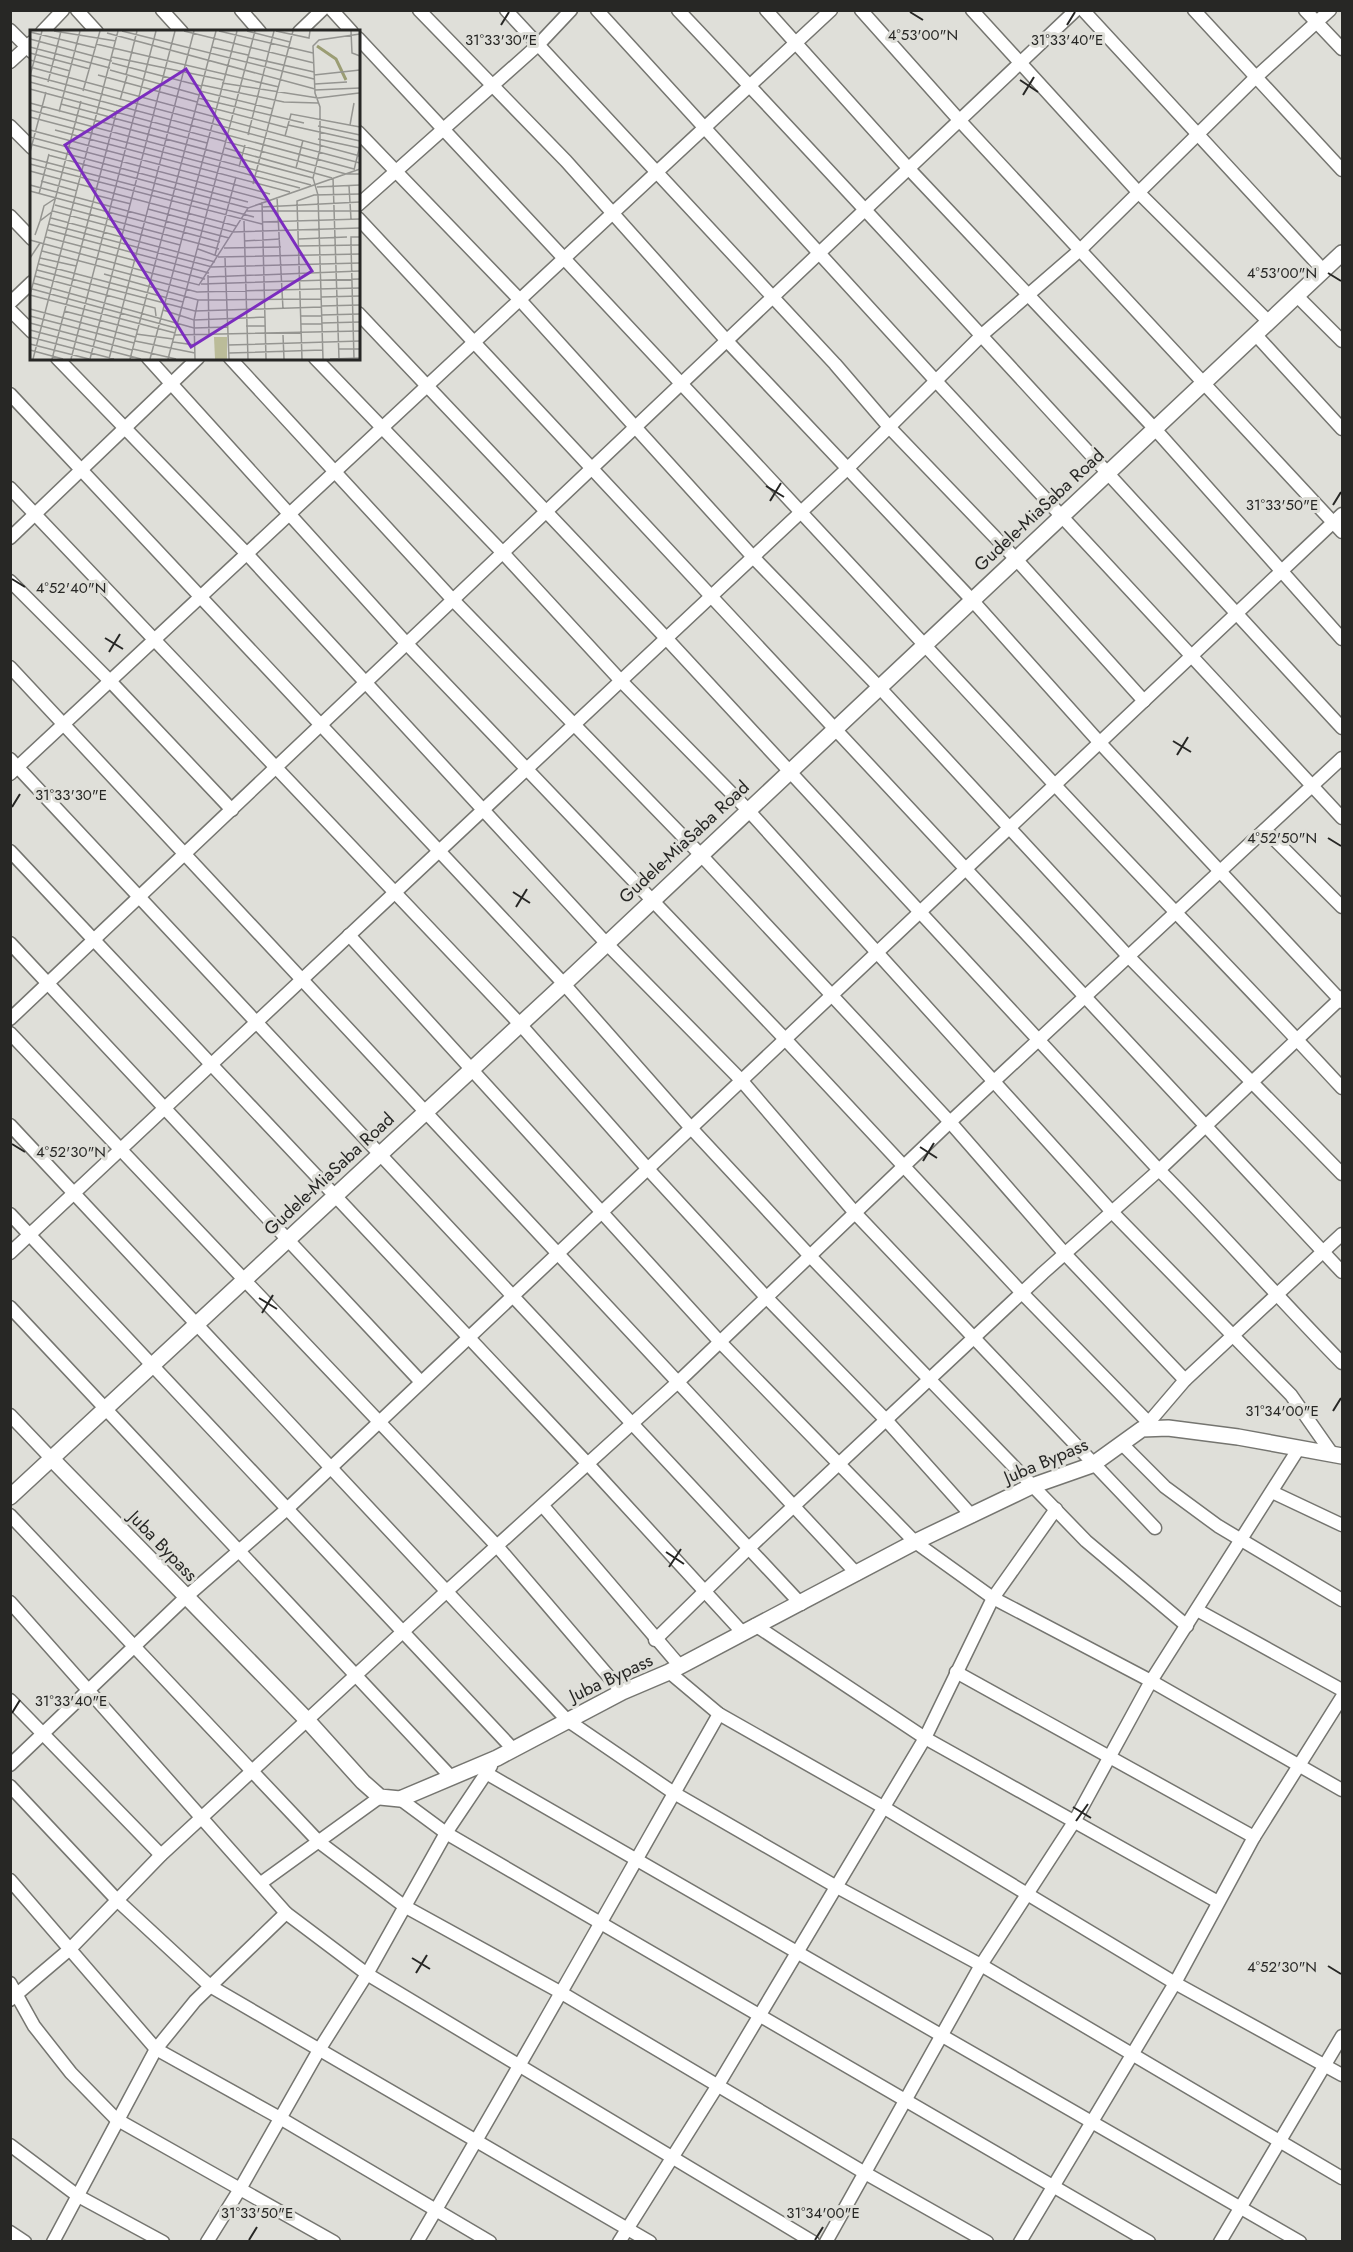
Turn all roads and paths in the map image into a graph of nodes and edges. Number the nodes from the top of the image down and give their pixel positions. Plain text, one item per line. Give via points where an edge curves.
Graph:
1 (63, 10) edge
2 (77, 10) edge
3 (162, 10) edge
4 (241, 10) edge
5 (322, 10) edge
6 (332, 10) edge
7 (419, 10) edge
8 (506, 10) edge
9 (571, 10) edge
10 (597, 10) edge
11 (678, 10) edge
12 (766, 10) edge
13 (831, 10) edge
14 (861, 10) edge
15 (972, 10) edge
16 (1076, 10) edge
17 (1083, 10) edge
18 (1194, 10) edge
19 (1305, 10) edge
20 (1330, 10) edge
21 (1317, 23) junction
22 (10, 30) edge
23 (44, 30) edge
24 (95, 30) edge
25 (180, 30) edge
26 (258, 30) edge
27 (301, 30) edge
28 (350, 30) edge
29 (360, 40) edge
30 (797, 42) junction
31 (538, 45) junction
32 (30, 47) edge
33 (1342, 49) edge
34 (10, 62) edge
35 (1021, 63) junction
36 (1256, 78) junction
37 (750, 85) junction
38 (491, 87) junction
39 (960, 121) junction
40 (10, 126) edge
41 (442, 128) junction
42 (705, 128) junction
43 (360, 134) edge
44 (1196, 136) junction
45 (30, 146) edge
46 (909, 169) junction
47 (1342, 170) edge
48 (398, 171) junction
49 (658, 172) junction
50 (1139, 193) junction
51 (360, 204) edge
52 (865, 210) junction
53 (612, 214) junction
54 (10, 216) edge
55 (360, 220) edge
56 (30, 237) edge
57 (1080, 250) junction
58 (820, 253) junction
59 (1342, 253) edge
60 (566, 257) junction
61 (1324, 271) junction
62 (30, 284) edge
63 (1029, 293) junction
64 (1297, 296) junction
65 (773, 298) junction
66 (520, 300) junction
67 (10, 303) edge
68 (10, 310) edge
69 (360, 315) edge
70 (1269, 322) junction
71 (30, 330) edge
72 (983, 334) junction
73 (1255, 334) junction
74 (727, 341) junction
75 (1342, 341) edge
76 (474, 343) junction
77 (59, 360) edge
78 (150, 360) edge
79 (196, 360) edge
80 (232, 360) edge
81 (317, 360) edge
82 (935, 380) junction
83 (1204, 382) junction
84 (172, 383) junction
85 (681, 384) junction
86 (428, 386) junction
87 (10, 394) edge
88 (636, 427) junction
89 (383, 428) junction
90 (891, 428) junction
91 (124, 429) junction
92 (1155, 429) junction
93 (1342, 429) edge
94 (848, 468) junction
95 (80, 469) junction
96 (592, 469) junction
97 (335, 472) junction
98 (1107, 475) junction
99 (10, 488) edge
100 (547, 512) junction
101 (801, 512) junction
102 (35, 514) junction
103 (288, 516) junction
104 (1062, 516) junction
105 (1340, 523) edge
106 (10, 538) edge
107 (503, 553) junction
108 (247, 554) junction
109 (753, 557) junction
110 (1016, 559) junction
111 (1281, 573) junction
112 (10, 581) edge
113 (711, 596) junction
114 (201, 597) junction
115 (453, 600) junction
116 (972, 600) junction
117 (1237, 614) junction
118 (666, 638) junction
119 (1342, 639) edge
120 (155, 640) junction
121 (926, 643) junction
122 (407, 644) junction
123 (1192, 656) junction
124 (10, 667) edge
125 (110, 681) junction
126 (621, 681) junction
127 (365, 684) junction
128 (879, 687) junction
129 (1144, 701) junction
130 (64, 724) junction
131 (320, 726) junction
132 (573, 726) junction
133 (1342, 728) edge
134 (834, 729) junction
135 (1100, 743) junction
136 (1342, 758) edge
137 (13, 767) edge
138 (277, 767) junction
139 (526, 770) junction
140 (789, 771) junction
141 (1055, 785) junction
142 (1314, 788) junction
143 (232, 810) junction
144 (483, 810) junction
145 (748, 810) junction
146 (1342, 818) edge
147 (1010, 827) junction
148 (1265, 830) junction
149 (10, 851) edge
150 (439, 851) junction
151 (185, 854) junction
152 (700, 854) junction
153 (964, 868) junction
154 (1220, 871) junction
155 (395, 892) junction
156 (139, 897) junction
157 (651, 900) junction
158 (1342, 907) edge
159 (920, 912) junction
160 (1177, 913) junction
161 (350, 935) junction
162 (94, 940) junction
163 (10, 943) edge
164 (606, 943) junction
165 (877, 952) junction
166 (1128, 956) junction
167 (302, 980) junction
168 (48, 984) junction
169 (564, 984) junction
170 (831, 996) junction
171 (1085, 997) junction
172 (1342, 1000) edge
173 (10, 1019) edge
174 (256, 1022) junction
175 (519, 1023) junction
176 (10, 1033) edge
177 (786, 1039) junction
178 (1297, 1039) junction
179 (1040, 1040) junction
180 (211, 1065) junction
181 (472, 1067) junction
182 (741, 1080) junction
183 (993, 1083) junction
184 (1252, 1083) junction
185 (1342, 1088) edge
186 (165, 1108) junction
187 (425, 1112) junction
188 (950, 1122) junction
189 (10, 1125) edge
190 (1205, 1126) junction
191 (691, 1128) junction
192 (121, 1149) junction
193 (379, 1154) junction
194 (904, 1165) junction
195 (647, 1168) junction
196 (1159, 1170) junction
197 (1342, 1174) edge
198 (74, 1193) junction
199 (334, 1197) junction
200 (602, 1211) junction
201 (1112, 1212) junction
202 (10, 1214) edge
203 (856, 1214) junction
204 (1342, 1234) edge
205 (30, 1235) junction
206 (288, 1240) junction
207 (1324, 1252) junction
208 (10, 1253) edge
209 (558, 1253) junction
210 (1066, 1255) junction
211 (810, 1256) junction
212 (1342, 1272) edge
213 (245, 1280) junction
214 (1023, 1294) junction
215 (1275, 1294) junction
216 (512, 1296) junction
217 (766, 1297) junction
218 (10, 1307) edge
219 (197, 1324) junction
220 (1233, 1334) junction
221 (466, 1337) junction
222 (974, 1340) junction
223 (720, 1342) junction
224 (1342, 1363) edge
225 (153, 1366) junction
226 (931, 1380) junction
227 (1185, 1380) junction
228 (421, 1382) junction
229 (678, 1382) junction
230 (105, 1410) junction
231 (10, 1415) edge
232 (887, 1421) junction
233 (379, 1422) junction
234 (632, 1424) junction
235 (1145, 1426) junction
236 (1123, 1445) junction
237 (1299, 1448) junction
238 (1338, 1456) edge
239 (51, 1458) junction
240 (587, 1463) junction
241 (840, 1465) junction
242 (1092, 1465) junction
243 (331, 1467) junction
244 (1032, 1486) junction
245 (1272, 1492) junction
246 (10, 1497) edge
247 (543, 1506) junction
248 (794, 1507) junction
249 (286, 1509) junction
250 (1056, 1509) junction
251 (10, 1515) edge
252 (972, 1516) junction
253 (1342, 1525) edge
254 (1155, 1528) dead end
255 (1242, 1541) junction
256 (915, 1542) junction
257 (497, 1546) junction
258 (750, 1547) junction
259 (236, 1550) junction
260 (857, 1574) junction
261 (447, 1591) junction
262 (705, 1592) junction
263 (186, 1597) junction
264 (993, 1598) junction
265 (1342, 1600) edge
266 (10, 1602) edge
267 (801, 1604) junction
268 (1197, 1610) junction
269 (1187, 1626) junction
270 (748, 1629) junction
271 (403, 1632) junction
272 (655, 1640) junction
273 (134, 1645) junction
274 (674, 1669) junction
275 (956, 1672) junction
276 (355, 1676) junction
277 (1151, 1681) junction
278 (88, 1689) junction
279 (1342, 1690) edge
280 (622, 1692) junction
281 (1342, 1697) edge
282 (10, 1700) edge
283 (719, 1714) junction
284 (567, 1720) junction
285 (308, 1721) junction
286 (42, 1734) junction
287 (925, 1738) junction
288 (513, 1749) junction
289 (496, 1758) junction
290 (1109, 1758) junction
291 (10, 1766) edge
292 (1300, 1766) junction
293 (252, 1771) junction
294 (486, 1773) junction
295 (452, 1778) junction
296 (10, 1785) edge
297 (1342, 1790) edge
298 (674, 1793) junction
299 (380, 1797) junction
300 (400, 1799) junction
301 (883, 1807) junction
302 (204, 1818) junction
303 (1074, 1822) junction
304 (446, 1833) junction
305 (1254, 1836) junction
306 (319, 1842) junction
307 (161, 1856) junction
308 (637, 1859) junction
309 (10, 1880) edge
310 (261, 1883) junction
311 (835, 1886) junction
312 (1028, 1892) junction
313 (118, 1901) junction
314 (1218, 1902) junction
315 (404, 1906) junction
316 (286, 1913) junction
317 (599, 1922) junction
318 (70, 1949) junction
319 (796, 1952) junction
320 (981, 1965) junction
321 (367, 1974) junction
322 (10, 1983) edge
323 (1175, 1983) junction
324 (210, 1986) junction
325 (560, 1992) junction
326 (14, 1997) edge
327 (759, 2015) junction
328 (941, 2035) junction
329 (1342, 2036) edge
330 (156, 2049) junction
331 (319, 2050) junction
332 (1133, 2055) junction
333 (1326, 2065) junction
334 (520, 2066) junction
335 (1342, 2075) edge
336 (718, 2085) junction
337 (905, 2100) junction
338 (280, 2118) junction
339 (117, 2120) junction
340 (1093, 2122) junction
341 (477, 2140) junction
342 (1281, 2141) junction
343 (10, 2145) edge
344 (672, 2157) junction
345 (865, 2173) junction
346 (1342, 2178) edge
347 (1052, 2185) junction
348 (240, 2189) junction
349 (78, 2196) junction
350 (1240, 2207) junction
351 (436, 2210) junction
352 (627, 2228) junction
353 (10, 2232) edge
354 (25, 2241) edge
355 (53, 2241) edge
356 (163, 2241) edge
357 (207, 2241) edge
358 (334, 2241) edge
359 (417, 2241) edge
360 (490, 2241) edge
361 (619, 2241) edge
362 (650, 2241) edge
363 (813, 2241) edge
364 (826, 2241) edge
365 (987, 2241) edge
366 (1020, 2241) edge
367 (1149, 2241) edge
368 (1220, 2241) edge
369 (1300, 2241) edge

1 - 23 street
2 - 24 street
3 - 25 street
4 - 26 street
5 - 27 street
6 - 28 street
7 - 38 street
8 - 31 street
9 - 31 street
10 - 42 street
11 - 37 street
12 - 30 street
13 - 30 street
14 - 39 street
15 - 35 street
16 - 35 street
17 - 44 street
18 - 36 street
19 - 21 street
20 - 21 street
21 - 33 street
21 - 36 street
22 - 32 street
29 - 41 street
30 - 37 street
30 - 46 street
31 - 38 street
31 - 49 street
32 - 34 street
35 - 39 street
35 - 50 street
36 - 44 street
36 - 47 street
37 - 42 street
37 - 52 street
38 - 41 street
38 - 53 street via 566,161
39 - 46 street
39 - 57 street
40 - 45 street
41 - 48 street
41 - 60 street
42 - 49 street
42 - 58 street
43 - 48 street
44 - 50 street
44 - 61 street
46 - 52 street
46 - 63 street
48 - 51 street
48 - 66 street
49 - 53 street
49 - 65 street
50 - 57 street
50 - 70 street
52 - 58 street
52 - 72 street
53 - 60 street
53 - 74 street
54 - 56 street
55 - 76 street
57 - 63 street
57 - 83 street
58 - 65 street
58 - 82 street
59 - 61 main road, Gudele-MiaSaba Road
60 - 66 street
60 - 85 street
61 - 64 main road, Gudele-MiaSaba Road
62 - 67 street
63 - 72 street
63 - 92 street
64 - 70 main road, Gudele-MiaSaba Road
64 - 75 street
65 - 74 street
65 - 90 street
66 - 76 street
66 - 88 street
68 - 71 street
69 - 86 street
70 - 73 main road, Gudele-MiaSaba Road
72 - 82 street
72 - 98 street
73 - 83 main road, Gudele-MiaSaba Road
73 - 93 street
74 - 85 street
74 - 94 street
76 - 86 street
76 - 96 street
77 - 91 street
78 - 84 street
79 - 84 street
80 - 97 street
81 - 89 street
82 - 90 street
82 - 104 street
83 - 92 main road, Gudele-MiaSaba Road
83 - 105 street
84 - 91 street
84 - 103 street
85 - 88 street
85 - 101 street
86 - 89 street
86 - 100 street
87 - 95 street
88 - 96 street
88 - 109 street
89 - 97 street
89 - 107 street
90 - 94 street
90 - 110 street
91 - 95 street
91 - 108 street
92 - 98 main road, Gudele-MiaSaba Road
92 - 111 street
94 - 101 street
94 - 116 street
95 - 102 street
95 - 114 street
96 - 100 street
96 - 113 street
97 - 103 street
97 - 115 street
98 - 104 main road, Gudele-MiaSaba Road
98 - 117 street
99 - 102 street
100 - 107 street
100 - 118 street
101 - 109 street
101 - 121 street
102 - 106 street
102 - 120 street
103 - 108 street
103 - 122 street
104 - 110 main road, Gudele-MiaSaba Road
104 - 123 street
105 - 111 street
107 - 115 street
107 - 126 street
108 - 114 street
108 - 127 street
109 - 113 street
109 - 128 street
110 - 116 main road, Gudele-MiaSaba Road
110 - 129 street
111 - 117 street
111 - 119 street
112 - 125 street
113 - 118 street
113 - 134 street
114 - 120 street
114 - 131 street
115 - 122 street
115 - 132 street
116 - 121 main road, Gudele-MiaSaba Road
116 - 135 street
117 - 123 street
117 - 133 street
118 - 126 street
118 - 140 street
120 - 125 street
120 - 138 street
121 - 128 main road, Gudele-MiaSaba Road
121 - 141 street
122 - 127 street
122 - 139 street
123 - 129 street
123 - 142 street
124 - 130 street
125 - 130 street
125 - 143 street
126 - 132 street
126 - 145 street
127 - 131 street
127 - 144 street
128 - 134 main road, Gudele-MiaSaba Road
128 - 147 street
129 - 135 street
130 - 137 street
130 - 151 street
131 - 138 street
131 - 150 street
132 - 139 street
132 - 152 street
134 - 140 main road, Gudele-MiaSaba Road
134 - 153 street
135 - 141 street
135 - 154 street
136 - 142 street
137 - 156 street
138 - 143 street
138 - 155 street
139 - 144 street
139 - 157 street
140 - 145 main road, Gudele-MiaSaba Road
140 - 159 street
141 - 147 street
141 - 160 street
142 - 146 street
142 - 148 street
143 - 151 street
144 - 150 street
144 - 164 street
145 - 152 main road, Gudele-MiaSaba Road
145 - 165 street
147 - 153 street
147 - 166 street
148 - 154 street
148 - 158 street
149 - 162 street
150 - 155 street
150 - 169 street
151 - 156 street
151 - 167 street
152 - 157 main road, Gudele-MiaSaba Road
152 - 170 street
153 - 159 street
153 - 171 street
154 - 160 street
154 - 172 street
155 - 161 street
155 - 175 street
156 - 162 street
156 - 174 street
157 - 164 main road, Gudele-MiaSaba Road
157 - 177 street
159 - 165 street
159 - 179 street
160 - 166 street
160 - 178 street
161 - 167 street
161 - 181 street
162 - 168 street
162 - 180 street
163 - 168 street
164 - 169 main road, Gudele-MiaSaba Road
164 - 182 street
165 - 170 street
165 - 183 street
166 - 171 street
166 - 184 street
167 - 174 street
167 - 187 street
168 - 173 street
168 - 186 street
169 - 175 main road, Gudele-MiaSaba Road
169 - 191 street
170 - 177 street
170 - 188 street
171 - 179 street
171 - 190 street
172 - 178 street
174 - 180 street
174 - 193 street
175 - 181 main road, Gudele-MiaSaba Road
175 - 195 street
176 - 192 street
177 - 182 street
177 - 194 street
178 - 184 street
178 - 185 street
179 - 183 street
179 - 196 street
180 - 186 street
180 - 199 street
181 - 187 main road, Gudele-MiaSaba Road
181 - 200 street
182 - 191 street
182 - 203 street
183 - 188 street
183 - 201 street
184 - 190 street
184 - 197 street
186 - 192 street
186 - 206 street
187 - 193 main road, Gudele-MiaSaba Road
187 - 209 street
188 - 194 street
188 - 210 street
189 - 198 street
190 - 196 street
190 - 207 street
191 - 195 street
191 - 211 street
192 - 198 street
192 - 213 street
193 - 199 main road, Gudele-MiaSaba Road
193 - 216 street
194 - 203 street
194 - 214 street
195 - 200 street
195 - 217 street
196 - 201 street
196 - 215 street
198 - 205 street
198 - 219 street
199 - 206 main road, Gudele-MiaSaba Road
199 - 221 street
200 - 209 street
200 - 223 street
201 - 210 street
201 - 220 street
202 - 205 street
203 - 211 street
203 - 222 street
204 - 207 street
205 - 208 street
205 - 225 street
206 - 213 main road, Gudele-MiaSaba Road
206 - 228 street
207 - 212 street
207 - 215 street
209 - 216 street
209 - 229 street
210 - 214 street
210 - 227 street
211 - 217 street
211 - 226 street
213 - 219 main road, Gudele-MiaSaba Road
213 - 233 street
214 - 222 street
214 - 235 street
215 - 220 street
215 - 224 street
216 - 221 street
216 - 234 street
217 - 223 street
217 - 232 street
218 - 230 street
219 - 225 main road, Gudele-MiaSaba Road
219 - 243 street
220 - 227 street
220 - 238 street via 1291,1395
221 - 228 street
221 - 240 street
222 - 226 street
222 - 242 street
223 - 229 street
223 - 241 street
225 - 230 main road, Gudele-MiaSaba Road
225 - 249 street
226 - 232 street
226 - 244 street
227 - 235 street
228 - 233 street
229 - 234 street
229 - 248 street
230 - 239 main road, Gudele-MiaSaba Road
230 - 259 street
231 - 239 street
232 - 241 street
232 - 252 street
233 - 243 street
233 - 257 street
234 - 240 street
234 - 258 street
235 - 236 main road, Juba Bypass
235 - 237 main road
236 - 242 main road, Juba Bypass
236 - 255 street via 1165,1487
237 - 238 main road
237 - 245 street
239 - 246 main road
239 - 263 main road, Juba Bypass
240 - 247 street
240 - 262 street
241 - 248 street
241 - 256 street
242 - 244 main road, Juba Bypass
242 - 254 street
243 - 249 street
243 - 261 street
244 - 250 street
244 - 252 main road, Juba Bypass
245 - 253 street
245 - 255 street
247 - 257 street
247 - 272 street
248 - 258 street
248 - 260 street
249 - 259 street
249 - 271 street
250 - 264 street
250 - 269 street via 1086,1541
251 - 273 street
252 - 256 main road, Juba Bypass
255 - 265 street
255 - 268 street
256 - 260 main road, Juba Bypass
256 - 264 street
257 - 261 street
257 - 280 street
258 - 262 street
258 - 267 street
259 - 263 street
259 - 276 street
260 - 267 main road, Juba Bypass
261 - 271 street
261 - 284 street
262 - 270 street
262 - 272 street
263 - 273 street
263 - 285 main road, Juba Bypass
264 - 275 street
264 - 277 street
266 - 278 street
267 - 270 main road, Juba Bypass
268 - 269 street
268 - 279 street
269 - 277 street
270 - 274 main road, Juba Bypass
270 - 287 street
271 - 276 street
271 - 288 street
272 - 274 street
273 - 278 street
273 - 293 street
274 - 280 main road, Juba Bypass
274 - 283 street
275 - 287 street
275 - 290 street
276 - 285 street
276 - 295 street
277 - 290 street
277 - 292 street
278 - 286 street
278 - 302 street
280 - 284 main road, Juba Bypass
281 - 292 street
282 - 286 street
283 - 298 street
283 - 301 street
284 - 288 main road, Juba Bypass
284 - 298 street
285 - 293 street
285 - 299 main road, Juba Bypass
286 - 291 street
286 - 307 street
287 - 301 street
287 - 303 street
288 - 289 main road, Juba Bypass
289 - 294 street
289 - 295 main road, Juba Bypass
290 - 303 street
290 - 305 street
292 - 297 street
292 - 305 street
293 - 302 street
293 - 306 street
294 - 304 street
294 - 308 street
295 - 300 main road, Juba Bypass
296 - 313 street
298 - 308 street
298 - 311 street
299 - 300 main road, Juba Bypass
299 - 306 street
300 - 304 street
301 - 311 street
301 - 312 street
302 - 307 street
302 - 310 street
303 - 312 street
303 - 314 street
304 - 315 street
304 - 317 street
305 - 314 street
306 - 310 street
306 - 315 street
307 - 313 street
308 - 317 street
308 - 319 street
309 - 318 street
310 - 316 street
311 - 319 street
311 - 320 street
312 - 320 street
312 - 323 street
313 - 318 street
313 - 324 street
314 - 323 street
315 - 321 street
315 - 325 street
316 - 321 street
316 - 324 street
317 - 325 street
317 - 327 street
318 - 326 street
318 - 330 street
319 - 327 street
319 - 328 street
320 - 328 street
320 - 332 street
321 - 331 street
321 - 334 street
322 - 326 street
323 - 332 street
323 - 333 street
324 - 330 street
324 - 331 street
325 - 334 street
325 - 336 street
326 - 339 street via 65,2066
327 - 336 street
327 - 337 street
328 - 337 street
328 - 340 street
329 - 333 street
330 - 338 street
330 - 339 street
331 - 338 street
331 - 341 street
332 - 340 street
332 - 342 street
333 - 335 street
333 - 342 street
334 - 341 street
334 - 344 street
336 - 344 street
336 - 345 street
337 - 345 street
337 - 347 street
338 - 348 street
338 - 351 street
339 - 348 street
339 - 349 street
340 - 347 street
340 - 350 street
341 - 351 street
341 - 352 street
342 - 346 street
342 - 350 street
343 - 349 street
344 - 352 street
344 - 363 street
345 - 364 street
345 - 365 street
347 - 366 street
347 - 367 street
348 - 357 street
348 - 358 street
349 - 355 street
349 - 356 street
350 - 368 street
350 - 369 street
351 - 359 street
351 - 360 street
352 - 361 street
352 - 362 street
353 - 354 street

